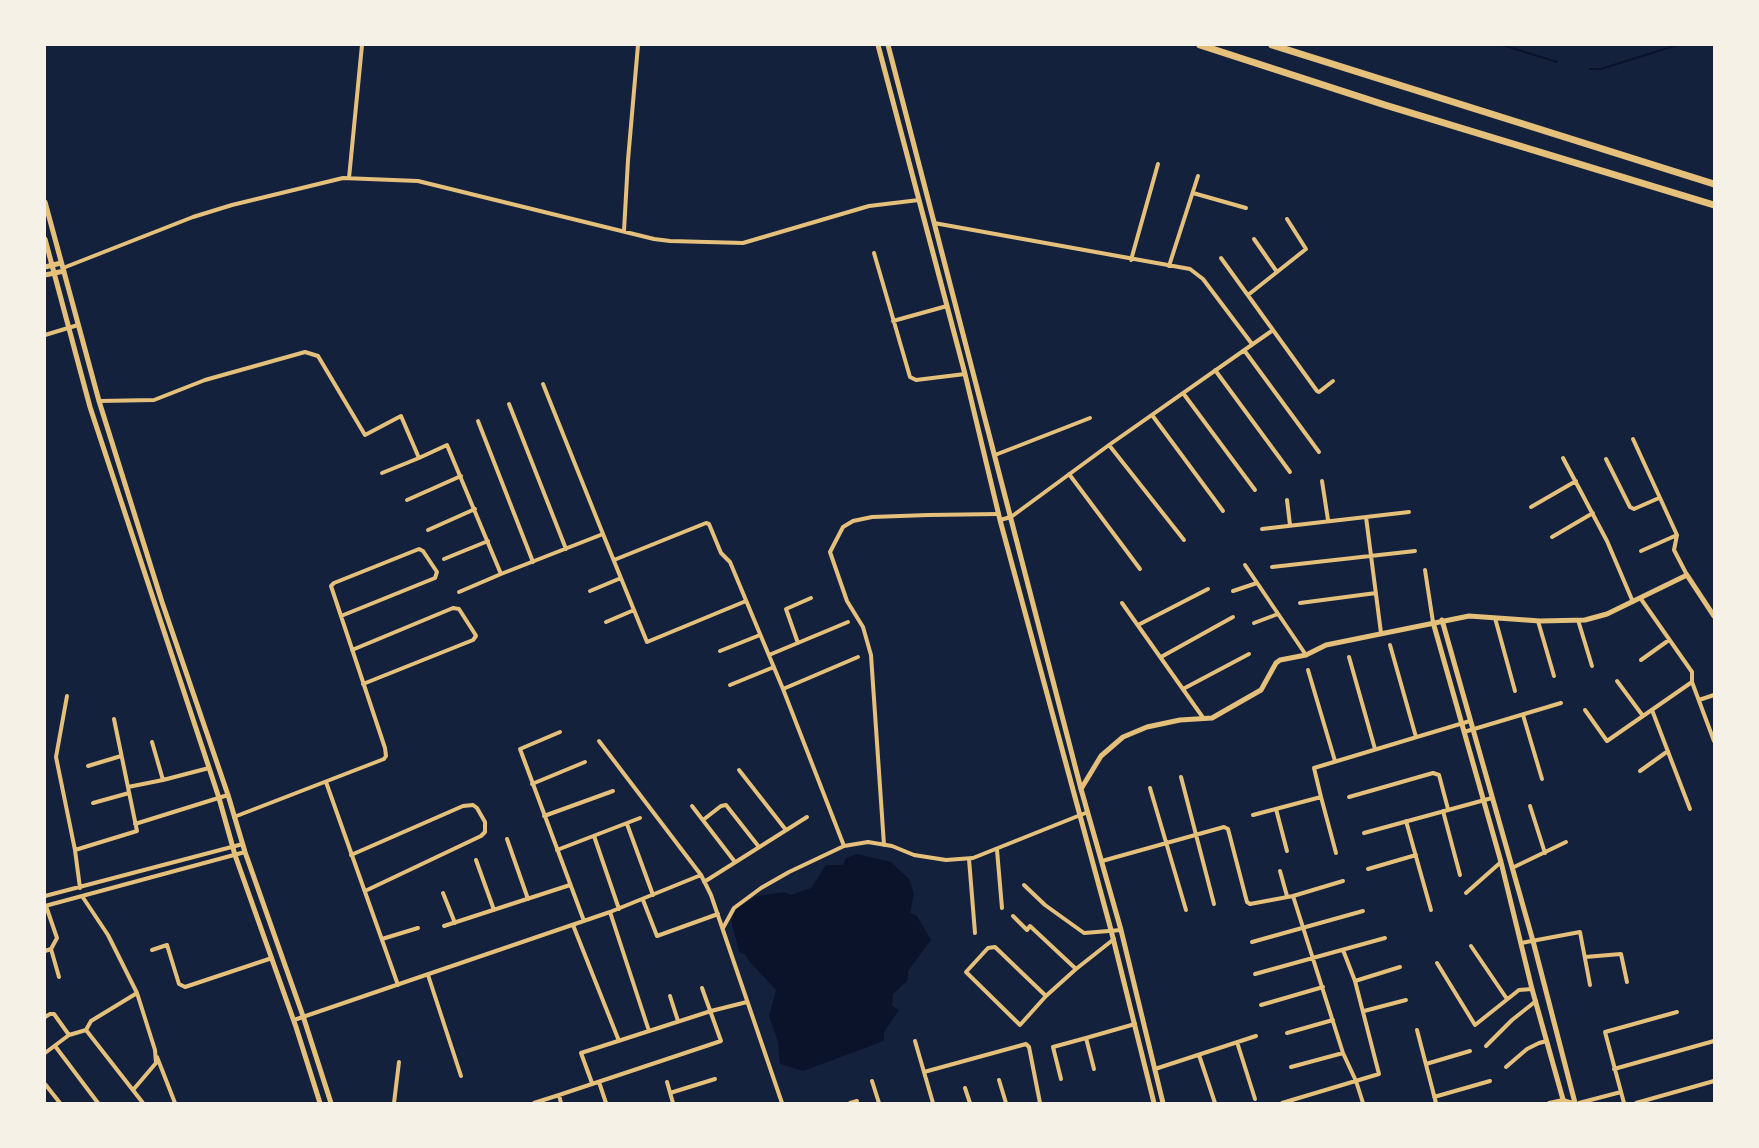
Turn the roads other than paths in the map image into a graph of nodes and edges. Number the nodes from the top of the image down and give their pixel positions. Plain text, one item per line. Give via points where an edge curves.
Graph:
1 (362, 45) edge
2 (638, 45) edge
3 (878, 45) edge
4 (888, 45) edge
5 (1200, 45) edge
6 (1272, 45) edge
7 (1158, 164) dead end
8 (1198, 176) dead end
9 (350, 178) junction
10 (1714, 184) edge
11 (1193, 193) junction
12 (919, 200) junction
13 (45, 202) edge
14 (1714, 205) edge
15 (1246, 208) dead end
16 (1287, 219) dead end
17 (934, 223) junction
18 (624, 231) junction
19 (45, 239) edge
20 (1254, 239) dead end
21 (874, 253) dead end
22 (1221, 258) dead end
23 (1131, 260) junction
24 (52, 265) junction
25 (1169, 266) junction
26 (45, 267) edge
27 (63, 267) junction
28 (1277, 272) junction
29 (54, 273) junction
30 (45, 275) edge
31 (1248, 295) junction
32 (947, 306) junction
33 (893, 321) junction
34 (78, 325) junction
35 (70, 328) junction
36 (1273, 330) junction
37 (45, 335) edge
38 (1252, 344) junction
39 (1244, 350) junction
40 (1215, 370) junction
41 (965, 374) junction
42 (1333, 381) dead end
43 (543, 384) dead end
44 (1183, 393) junction
45 (99, 401) junction
46 (509, 404) dead end
47 (1152, 415) junction
48 (1090, 418) dead end
49 (478, 421) dead end
50 (1633, 439) dead end
51 (1109, 445) junction
52 (1319, 452) dead end
53 (995, 455) junction
54 (419, 458) junction
55 (1563, 458) dead end
56 (1605, 459) dead end
57 (1290, 472) dead end
58 (382, 473) dead end
59 (1069, 474) junction
60 (461, 476) junction
61 (1322, 481) dead end
62 (1576, 481) junction
63 (1255, 490) dead end
64 (1659, 498) junction
65 (407, 500) dead end
66 (1287, 500) dead end
67 (1531, 507) dead end
68 (475, 509) junction
69 (1223, 511) dead end
70 (1409, 512) dead end
71 (1593, 513) junction
72 (999, 517) junction
73 (1011, 517) junction
74 (1366, 517) junction
75 (1328, 520) junction
76 (1290, 525) junction
77 (1262, 529) dead end
78 (428, 531) dead end
79 (603, 534) junction
80 (1677, 535) junction
81 (1552, 537) dead end
82 (1184, 540) dead end
83 (488, 541) junction
84 (566, 549) junction
85 (1415, 551) dead end
86 (1641, 551) dead end
87 (1370, 556) junction
88 (444, 559) dead end
89 (614, 560) junction
90 (533, 562) junction
91 (1245, 565) dead end
92 (1272, 567) dead end
93 (1140, 569) dead end
94 (1425, 570) dead end
95 (501, 574) junction
96 (1687, 575) junction
97 (621, 578) junction
98 (1257, 583) junction
99 (1208, 589) dead end
100 (590, 591) dead end
101 (1233, 591) dead end
102 (459, 592) dead end
103 (1376, 593) junction
104 (811, 598) dead end
105 (1641, 599) junction
106 (746, 601) junction
107 (1122, 603) dead end
108 (1300, 603) dead end
109 (1633, 603) junction
110 (634, 610) junction
111 (1278, 614) junction
112 (341, 616) junction
113 (1714, 616) edge
114 (1233, 617) dead end
115 (1495, 618) junction
116 (1578, 620) junction
117 (1442, 621) junction
118 (1538, 621) junction
119 (606, 622) dead end
120 (848, 622) dead end
121 (1433, 622) junction
122 (1254, 623) dead end
123 (1138, 626) junction
124 (1381, 633) junction
125 (760, 635) junction
126 (1669, 640) junction
127 (798, 643) junction
128 (1390, 645) dead end
129 (352, 650) junction
130 (720, 651) dead end
131 (1249, 654) dead end
132 (769, 655) junction
133 (1306, 655) junction
134 (858, 657) dead end
135 (1161, 657) junction
136 (1348, 657) dead end
137 (1641, 660) dead end
138 (1592, 666) dead end
139 (774, 667) junction
140 (1308, 670) dead end
141 (1554, 676) dead end
142 (1617, 681) dead end
143 (1692, 682) junction
144 (363, 684) junction
145 (730, 685) dead end
146 (783, 688) junction
147 (1183, 689) junction
148 (1515, 691) dead end
149 (1714, 695) edge
150 (68, 696) dead end
151 (1699, 700) junction
152 (1561, 703) dead end
153 (1585, 710) dead end
154 (1652, 710) junction
155 (1523, 715) junction
156 (1643, 716) junction
157 (114, 719) dead end
158 (1204, 719) junction
159 (1470, 721) junction
160 (1461, 723) junction
161 (1473, 729) junction
162 (560, 732) dead end
163 (1464, 732) junction
164 (1416, 737) junction
165 (599, 741) dead end
166 (1714, 741) edge
167 (152, 742) dead end
168 (1375, 749) junction
169 (1668, 751) junction
170 (122, 756) junction
171 (1335, 761) junction
172 (585, 762) dead end
173 (88, 766) dead end
174 (209, 768) junction
175 (739, 770) dead end
176 (1640, 771) dead end
177 (1181, 777) dead end
178 (1542, 779) dead end
179 (164, 780) junction
180 (326, 782) junction
181 (532, 784) junction
182 (128, 787) junction
183 (1150, 788) dead end
184 (1081, 789) junction
185 (613, 791) dead end
186 (129, 793) junction
187 (228, 795) junction
188 (1321, 797) junction
189 (1349, 797) dead end
190 (219, 798) junction
191 (1492, 798) junction
192 (1484, 800) junction
193 (93, 803) dead end
194 (692, 806) dead end
195 (1530, 806) dead end
196 (1276, 809) junction
197 (1690, 809) dead end
198 (1446, 810) junction
199 (1088, 812) junction
200 (1080, 814) junction
201 (1253, 815) dead end
202 (544, 816) junction
203 (807, 816) dead end
204 (234, 817) junction
205 (640, 818) dead end
206 (702, 820) junction
207 (1406, 821) junction
208 (135, 824) junction
209 (627, 824) junction
210 (786, 830) junction
211 (1364, 832) dead end
212 (1196, 835) junction
213 (594, 836) junction
214 (507, 839) dead end
215 (1566, 842) dead end
216 (1166, 843) junction
217 (243, 844) junction
218 (884, 845) junction
219 (844, 846) junction
220 (233, 847) junction
221 (759, 847) junction
222 (75, 850) junction
223 (557, 850) junction
224 (996, 850) junction
225 (245, 852) junction
226 (1287, 852) dead end
227 (1336, 853) dead end
228 (1545, 853) junction
229 (235, 855) junction
230 (351, 855) junction
231 (1416, 855) junction
232 (969, 859) junction
233 (476, 860) dead end
234 (1102, 861) junction
235 (735, 862) junction
236 (1501, 862) junction
237 (1512, 868) junction
238 (1368, 869) dead end
239 (1280, 871) dead end
240 (1460, 874) dead end
241 (701, 875) junction
242 (1343, 881) dead end
243 (704, 882) junction
244 (570, 885) junction
245 (1024, 885) dead end
246 (80, 888) junction
247 (364, 891) junction
248 (443, 893) dead end
249 (1466, 893) dead end
250 (653, 895) junction
251 (45, 896) edge
252 (82, 896) junction
253 (1290, 896) junction
254 (528, 899) junction
255 (643, 900) junction
256 (1214, 904) dead end
257 (46, 906) edge
258 (1002, 908) dead end
259 (619, 909) junction
260 (494, 910) junction
261 (1186, 910) dead end
262 (1431, 910) dead end
263 (1363, 911) dead end
264 (609, 912) junction
265 (718, 914) junction
266 (1013, 916) dead end
267 (584, 921) junction
268 (455, 923) junction
269 (573, 925) junction
270 (444, 926) dead end
271 (1303, 927) junction
272 (418, 928) dead end
273 (722, 929) junction
274 (1112, 930) junction
275 (1121, 930) junction
276 (975, 933) dead end
277 (1385, 938) dead end
278 (382, 939) junction
279 (1114, 939) junction
280 (1533, 941) junction
281 (1252, 942) dead end
282 (1521, 943) junction
283 (1471, 946) dead end
284 (51, 949) junction
285 (152, 950) dead end
286 (1343, 950) junction
287 (45, 951) edge
288 (1585, 957) junction
289 (272, 958) junction
290 (1313, 958) junction
291 (1437, 963) dead end
292 (1400, 967) dead end
293 (1076, 969) junction
294 (1255, 974) dead end
295 (428, 975) junction
296 (59, 977) dead end
297 (1355, 981) junction
298 (1627, 982) dead end
299 (398, 985) junction
300 (1590, 985) dead end
301 (1323, 987) junction
302 (702, 988) dead end
303 (1532, 989) junction
304 (137, 993) junction
305 (670, 996) dead end
306 (1046, 996) junction
307 (1507, 999) junction
308 (1406, 1000) dead end
309 (1536, 1001) junction
310 (747, 1002) junction
311 (1261, 1005) dead end
312 (711, 1011) junction
313 (1364, 1011) junction
314 (1677, 1012) dead end
315 (303, 1016) junction
316 (45, 1017) edge
317 (294, 1020) junction
318 (1333, 1020) junction
319 (678, 1022) junction
320 (1135, 1024) junction
321 (86, 1030) junction
322 (1417, 1030) dead end
323 (649, 1031) junction
324 (1287, 1033) dead end
325 (69, 1035) junction
326 (1256, 1036) dead end
327 (1086, 1038) junction
328 (619, 1041) junction
329 (915, 1041) dead end
330 (1547, 1041) junction
331 (1714, 1041) edge
332 (1237, 1042) junction
333 (55, 1046) junction
334 (1486, 1046) dead end
335 (1470, 1051) dead end
336 (45, 1053) edge
337 (1343, 1053) junction
338 (1199, 1055) junction
339 (156, 1056) junction
340 (399, 1062) dead end
341 (1426, 1064) junction
342 (1291, 1067) dead end
343 (1506, 1067) dead end
344 (1094, 1069) dead end
345 (1614, 1069) junction
346 (1154, 1070) junction
347 (924, 1072) junction
348 (461, 1076) dead end
349 (715, 1079) dead end
350 (1061, 1079) dead end
351 (999, 1080) dead end
352 (872, 1081) dead end
353 (1490, 1081) dead end
354 (1714, 1081) edge
355 (599, 1082) junction
356 (667, 1082) dead end
357 (1356, 1082) junction
358 (592, 1083) junction
359 (45, 1084) edge
360 (965, 1088) dead end
361 (133, 1090) junction
362 (1621, 1092) junction
363 (670, 1093) junction
364 (559, 1095) junction
365 (1434, 1097) junction
366 (1256, 1099) dead end
367 (857, 1101) dead end
368 (1564, 1101) edge
369 (60, 1103) edge
370 (98, 1103) edge
371 (143, 1103) edge
372 (175, 1103) edge
373 (320, 1103) edge
374 (331, 1103) edge
375 (394, 1103) edge
376 (534, 1103) edge
377 (561, 1103) edge
378 (606, 1103) edge
379 (673, 1103) edge
380 (782, 1103) edge
381 (850, 1103) edge
382 (879, 1103) edge
383 (933, 1103) edge
384 (970, 1103) edge
385 (1006, 1103) edge
386 (1040, 1103) edge
387 (1154, 1103) edge
388 (1163, 1103) edge
389 (1215, 1103) edge
390 (1282, 1103) edge
391 (1363, 1103) edge
392 (1436, 1103) edge
393 (1549, 1103) edge
394 (1576, 1103) edge
395 (1624, 1103) edge
396 (1635, 1103) edge

1 - 9 street
2 - 18 street
3 - 12 street
4 - 17 street
5 - 14 highway
6 - 10 highway
7 - 23 street
8 - 11 street
9 - 18 street via 418,181
9 - 27 street via 192,217
11 - 15 street
11 - 25 street
12 - 18 street via 869,206 743,243 661,240
12 - 32 street
13 - 27 street
16 - 28 street via 1306,249
17 - 23 street
17 - 53 street
19 - 24 street
20 - 28 street
21 - 33 street
22 - 31 street
23 - 25 street
24 - 26 street
24 - 27 street
24 - 29 street
25 - 38 street via 1197,272
27 - 29 street
27 - 34 street
28 - 31 street
29 - 30 street
29 - 35 street
31 - 36 street
32 - 33 street
32 - 41 street
33 - 41 street via 912,379
34 - 35 street
34 - 45 street
35 - 37 street
35 - 174 street via 90,407
36 - 38 street
36 - 42 street via 1317,391
38 - 39 street
39 - 40 street
39 - 52 street
40 - 44 street
40 - 57 street
41 - 72 street
43 - 79 street
44 - 47 street
44 - 63 street
45 - 54 street via 154,400 206,380 305,352 318,356 365,435 401,416
45 - 187 street
46 - 84 street
47 - 51 street
47 - 69 street
48 - 53 street
49 - 90 street
50 - 64 street
51 - 59 street
51 - 82 street
53 - 73 street
54 - 58 street
54 - 60 street via 447,444
55 - 62 street
56 - 64 street via 1630,507 1634,509
59 - 73 street
59 - 93 street
60 - 65 street
60 - 68 street
61 - 75 street
62 - 67 street
62 - 71 street
64 - 80 street
66 - 76 street
68 - 78 street
68 - 83 street
70 - 74 street
71 - 81 street
71 - 109 street
72 - 73 street
72 - 200 street
72 - 218 street via 928,514 853,521 843,527 830,552 871,655
73 - 184 street
74 - 75 street
74 - 87 street
75 - 76 street
76 - 77 street
79 - 84 street
79 - 89 street
80 - 86 street
80 - 96 street via 1674,550
83 - 88 street
83 - 95 street
84 - 90 street
85 - 87 street
87 - 92 street
87 - 103 street
89 - 97 street
89 - 106 street via 708,523
90 - 95 street
91 - 98 street
94 - 121 street
95 - 102 street
96 - 105 street
96 - 113 street
97 - 100 street
97 - 110 street
98 - 101 street
98 - 111 street
99 - 123 street
103 - 108 street
103 - 124 street
104 - 127 street via 786,609
105 - 109 street
105 - 126 street
106 - 110 street via 648,642
106 - 125 street
107 - 123 street
109 - 116 street via 1607,615
110 - 119 street
111 - 122 street
111 - 133 street
112 - 112 street via 331,586 334,583 419,549 437,572 435,578
112 - 129 street
114 - 135 street
115 - 117 street via 1469,616
115 - 118 street
115 - 148 street
116 - 118 street
116 - 138 street
117 - 121 street
117 - 159 street
118 - 141 street
120 - 127 street
121 - 124 street
121 - 160 street
123 - 135 street
124 - 133 street via 1326,645
125 - 130 street
125 - 132 street
126 - 137 street
126 - 143 street via 1692,672
127 - 132 street
128 - 164 street
129 - 144 street
129 - 144 street via 453,608 459,609 475,634 472,640
131 - 147 street
132 - 139 street
133 - 158 street via 1280,660 1258,692
134 - 146 street
135 - 147 street
136 - 168 street
139 - 145 street
139 - 146 street
140 - 171 street
142 - 156 street
143 - 151 street
143 - 154 street
144 - 180 street via 386,756 380,762
146 - 219 street
147 - 158 street
149 - 151 street
150 - 222 street via 56,757
151 - 166 street
152 - 155 street
153 - 156 street via 1607,741
154 - 156 street
154 - 169 street
155 - 161 street
155 - 178 street
157 - 170 street
158 - 184 street via 1147,727 1123,737 1101,756
159 - 160 street
159 - 161 street
160 - 163 street
160 - 164 street
161 - 163 street
161 - 191 street
162 - 181 street via 520,750
163 - 192 street
164 - 168 street
165 - 241 street
167 - 179 street
168 - 171 street
169 - 176 street
169 - 197 street
170 - 173 street
170 - 182 street
171 - 188 street via 1314,768
172 - 181 street
174 - 179 street
174 - 190 street
175 - 210 street
177 - 212 street
179 - 182 street
180 - 204 street
180 - 230 street
181 - 202 street
182 - 186 street
183 - 216 street
184 - 199 street
185 - 202 street
186 - 193 street
186 - 208 street
187 - 190 street
187 - 204 street
188 - 196 street
188 - 227 street
189 - 198 street via 1433,773 1439,775
190 - 208 street
190 - 220 street
191 - 192 street
191 - 237 street
192 - 198 street
192 - 236 street
194 - 206 street
195 - 228 street
196 - 201 street
196 - 226 street
198 - 207 street
198 - 240 street
199 - 200 street
199 - 234 street
200 - 224 street
200 - 274 street
202 - 223 street
203 - 210 street
204 - 217 street
205 - 209 street
206 - 221 street via 726,805
206 - 235 street
207 - 211 street
207 - 231 street
208 - 222 street via 137,831
209 - 213 street
209 - 250 street
210 - 221 street
212 - 216 street
212 - 253 street via 1228,829 1248,904
212 - 256 street
213 - 223 street
213 - 259 street
214 - 254 street
215 - 228 street
216 - 234 street
216 - 261 street
217 - 220 street
217 - 225 street
218 - 219 street via 868,842
218 - 232 street via 914,855
219 - 273 street via 761,888 734,908
220 - 229 street
220 - 246 street
221 - 235 street
222 - 246 street
223 - 244 street
224 - 232 street
224 - 258 street
225 - 229 street
225 - 315 street
228 - 237 street
229 - 252 street
229 - 289 street
230 - 247 street
230 - 247 street via 463,806 477,808 485,822 481,836
231 - 238 street
231 - 262 street
232 - 276 street
233 - 260 street
234 - 275 street
235 - 243 street
236 - 249 street
236 - 282 street
237 - 280 street
239 - 253 street
241 - 243 street
241 - 250 street
242 - 253 street
243 - 265 street
244 - 254 street
244 - 267 street
245 - 274 street via 1084,933
246 - 251 street
247 - 278 street
248 - 268 street
250 - 255 street
252 - 257 street
252 - 304 street via 108,935
253 - 271 street
254 - 260 street
255 - 259 street
255 - 265 street via 657,936
257 - 284 street via 57,938
259 - 264 street
260 - 268 street
263 - 271 street
264 - 267 street
264 - 323 street
265 - 273 street
266 - 293 street via 1027,930 1030,926
267 - 269 street
268 - 270 street
269 - 295 street
269 - 328 street
271 - 281 street
271 - 290 street
272 - 278 street
273 - 310 street
274 - 275 street
274 - 279 street
275 - 346 street
277 - 286 street
278 - 299 street
279 - 293 street
279 - 320 street
280 - 282 street
280 - 288 street via 1580,932
280 - 394 street
282 - 303 street
283 - 307 street
284 - 287 street
284 - 296 street
285 - 289 street via 167,945 179,984 185,987
286 - 290 street
286 - 297 street
288 - 298 street via 1621,954
288 - 300 street
289 - 317 street
290 - 294 street
290 - 301 street
291 - 307 street via 1475,1025
292 - 297 street
293 - 306 street
295 - 299 street
295 - 348 street
297 - 313 street
299 - 315 street
301 - 311 street
301 - 318 street
302 - 312 street
303 - 307 street via 1522,989
303 - 309 street
304 - 321 street via 91,1021
304 - 339 street
305 - 319 street
306 - 306 street via 995,947 988,948 966,972 1020,1025
308 - 313 street
309 - 330 street
309 - 334 street
310 - 312 street
310 - 380 street
312 - 319 street
312 - 355 street via 721,1041
313 - 357 street via 1379,1074
314 - 345 street via 1605,1032
315 - 317 street
315 - 374 street
316 - 325 street via 54,1014
317 - 373 street
318 - 324 street
318 - 337 street
319 - 323 street
320 - 327 street
320 - 387 street
321 - 325 street
321 - 361 street
322 - 341 street
323 - 328 street
325 - 333 street
326 - 332 street
327 - 344 street
327 - 350 street via 1053,1047
328 - 358 street via 581,1053
329 - 347 street
330 - 343 street via 1527,1050
330 - 368 street
331 - 345 street
332 - 338 street
332 - 366 street
333 - 336 street
333 - 370 street
335 - 341 street
337 - 342 street
337 - 357 street
338 - 346 street
338 - 389 street
339 - 361 street via 152,1068
339 - 372 street
340 - 375 street
341 - 365 street
345 - 362 street
346 - 388 street
347 - 383 street
347 - 386 street via 1026,1044
349 - 363 street
351 - 385 street
352 - 382 street
353 - 365 street
354 - 396 street
355 - 358 street
355 - 378 street
356 - 363 street
357 - 390 street
357 - 391 street
358 - 364 street
359 - 369 street
360 - 384 street
361 - 371 street
362 - 394 street
362 - 395 street
363 - 379 street
364 - 376 street
364 - 377 street
365 - 392 street
367 - 381 street
368 - 393 street
368 - 394 street

